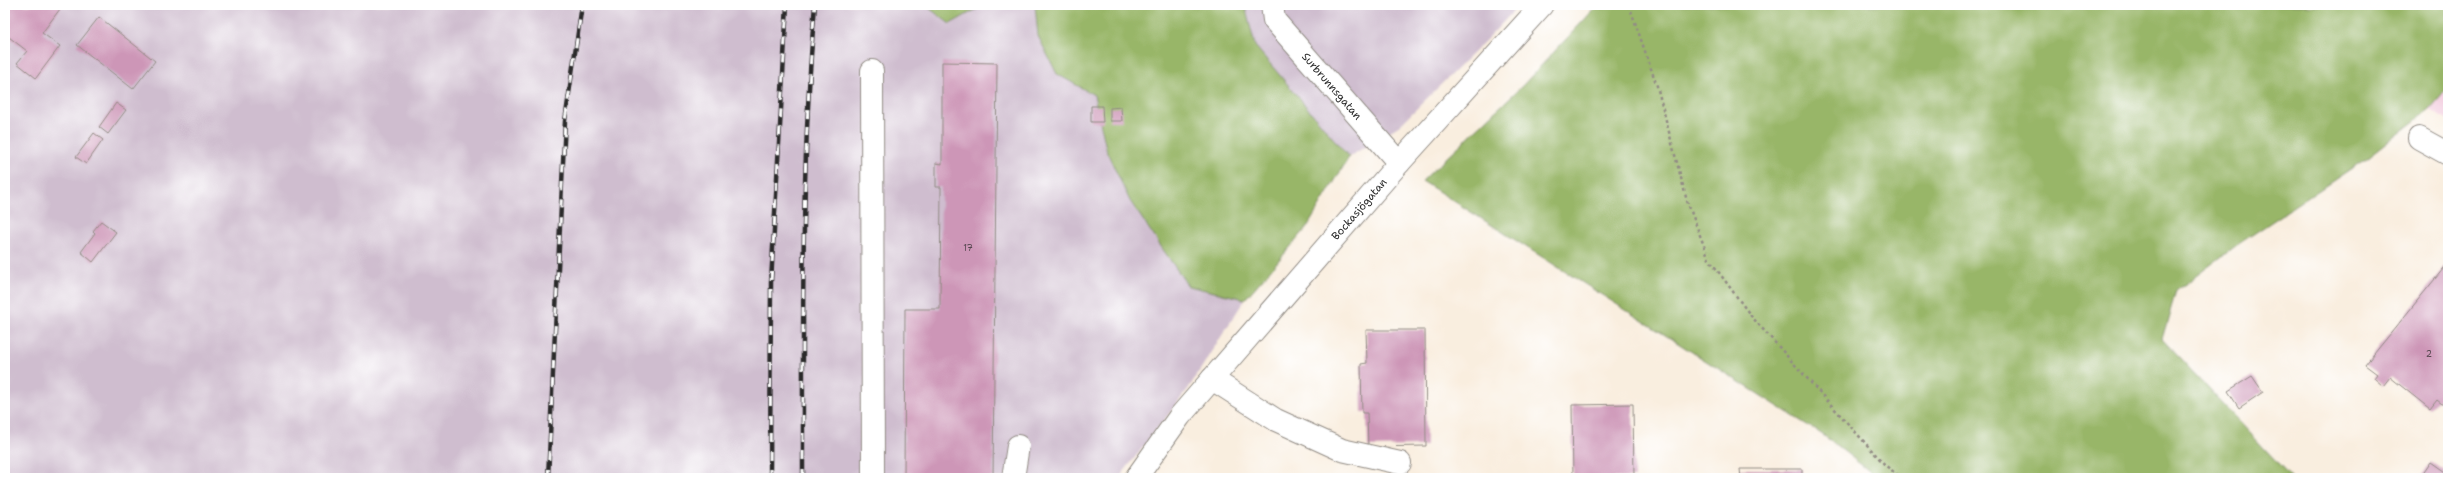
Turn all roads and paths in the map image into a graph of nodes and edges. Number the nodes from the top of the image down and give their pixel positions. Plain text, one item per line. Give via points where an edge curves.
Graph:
1 (1272, 5) edge
2 (1542, 5) edge
3 (1629, 5) edge
4 (872, 70) dead end
5 (2420, 138) dead end
6 (2448, 154) edge
7 (1399, 163) junction
8 (1212, 379) junction
9 (1018, 446) dead end
10 (1400, 463) dead end
11 (873, 478) edge
12 (1013, 478) edge
13 (1136, 478) edge
14 (1902, 478) edge

1 - 7 street, Surbrunnsgatan via 1274,20
2 - 7 street, Bockasjögatan
3 - 14 path via 1657,86 1687,201 1709,259 1751,316 1886,466
4 - 11 street
5 - 6 street
7 - 8 street, Bockasjögatan
8 - 10 street via 1276,420 1336,447
8 - 13 street, Bockasjögatan via 1180,416
9 - 12 street

